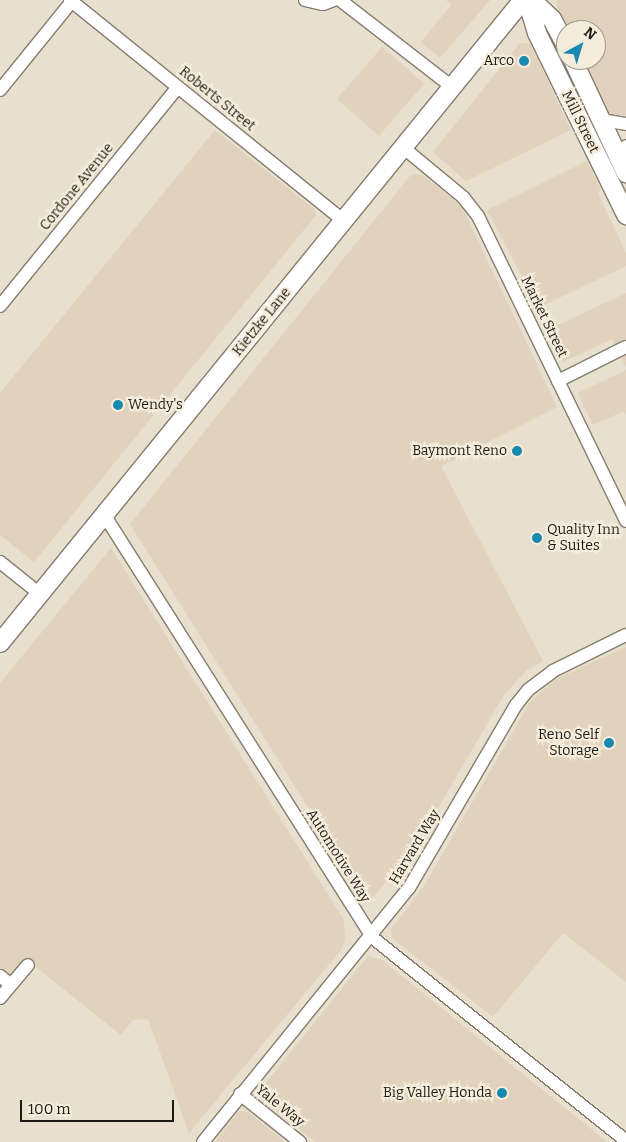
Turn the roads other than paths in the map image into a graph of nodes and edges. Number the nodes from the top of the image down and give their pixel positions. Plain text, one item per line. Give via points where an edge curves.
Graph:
1 (71, 0) edge
2 (305, 0) edge
3 (334, 0) edge
4 (340, 0) edge
5 (525, 0) edge
6 (532, 0) edge
7 (556, 26) edge
8 (578, 70) edge
9 (178, 87) junction
10 (452, 88) junction
11 (0, 90) edge
12 (601, 120) junction
13 (626, 124) edge
14 (405, 148) junction
15 (624, 160) edge
16 (626, 215) edge
17 (344, 221) junction
18 (0, 306) edge
19 (626, 347) edge
20 (558, 381) junction
21 (624, 514) edge
22 (105, 516) junction
23 (0, 562) edge
24 (40, 594) junction
25 (626, 635) edge
26 (0, 643) edge
27 (371, 936) junction
28 (28, 965) dead end
29 (0, 976) edge
30 (11, 985) junction
31 (0, 998) edge
32 (240, 1094) junction
33 (626, 1141) edge
34 (203, 1142) edge
35 (300, 1142) edge

1 - 9 street, Roberts Street
1 - 11 street
2 - 3 street via 323,4
4 - 10 street
5 - 10 main road, Kietzke Lane
5 - 16 main road, Mill Street via 537,33
6 - 7 main road
8 - 12 main road, Mill Street
9 - 17 street, Roberts Street
9 - 18 street, Cordone Avenue
10 - 14 main road, Kietzke Lane
12 - 13 street
12 - 15 main road, Mill Street
14 - 17 main road, Kietzke Lane
14 - 20 street, Market Street via 473,208
17 - 22 main road, Kietzke Lane
19 - 20 street
20 - 21 street, Market Street
22 - 24 main road, Kietzke Lane
22 - 27 street, Automotive Way
23 - 24 street
24 - 26 main road, Kietzke Lane
25 - 27 street, Harvard Way via 553,671 528,690 516,705 409,888
27 - 32 street, Harvard Way
27 - 33 street, Automotive Way
28 - 30 street
29 - 30 street
30 - 31 street
32 - 34 street, Harvard Way
32 - 35 street, Yale Way

